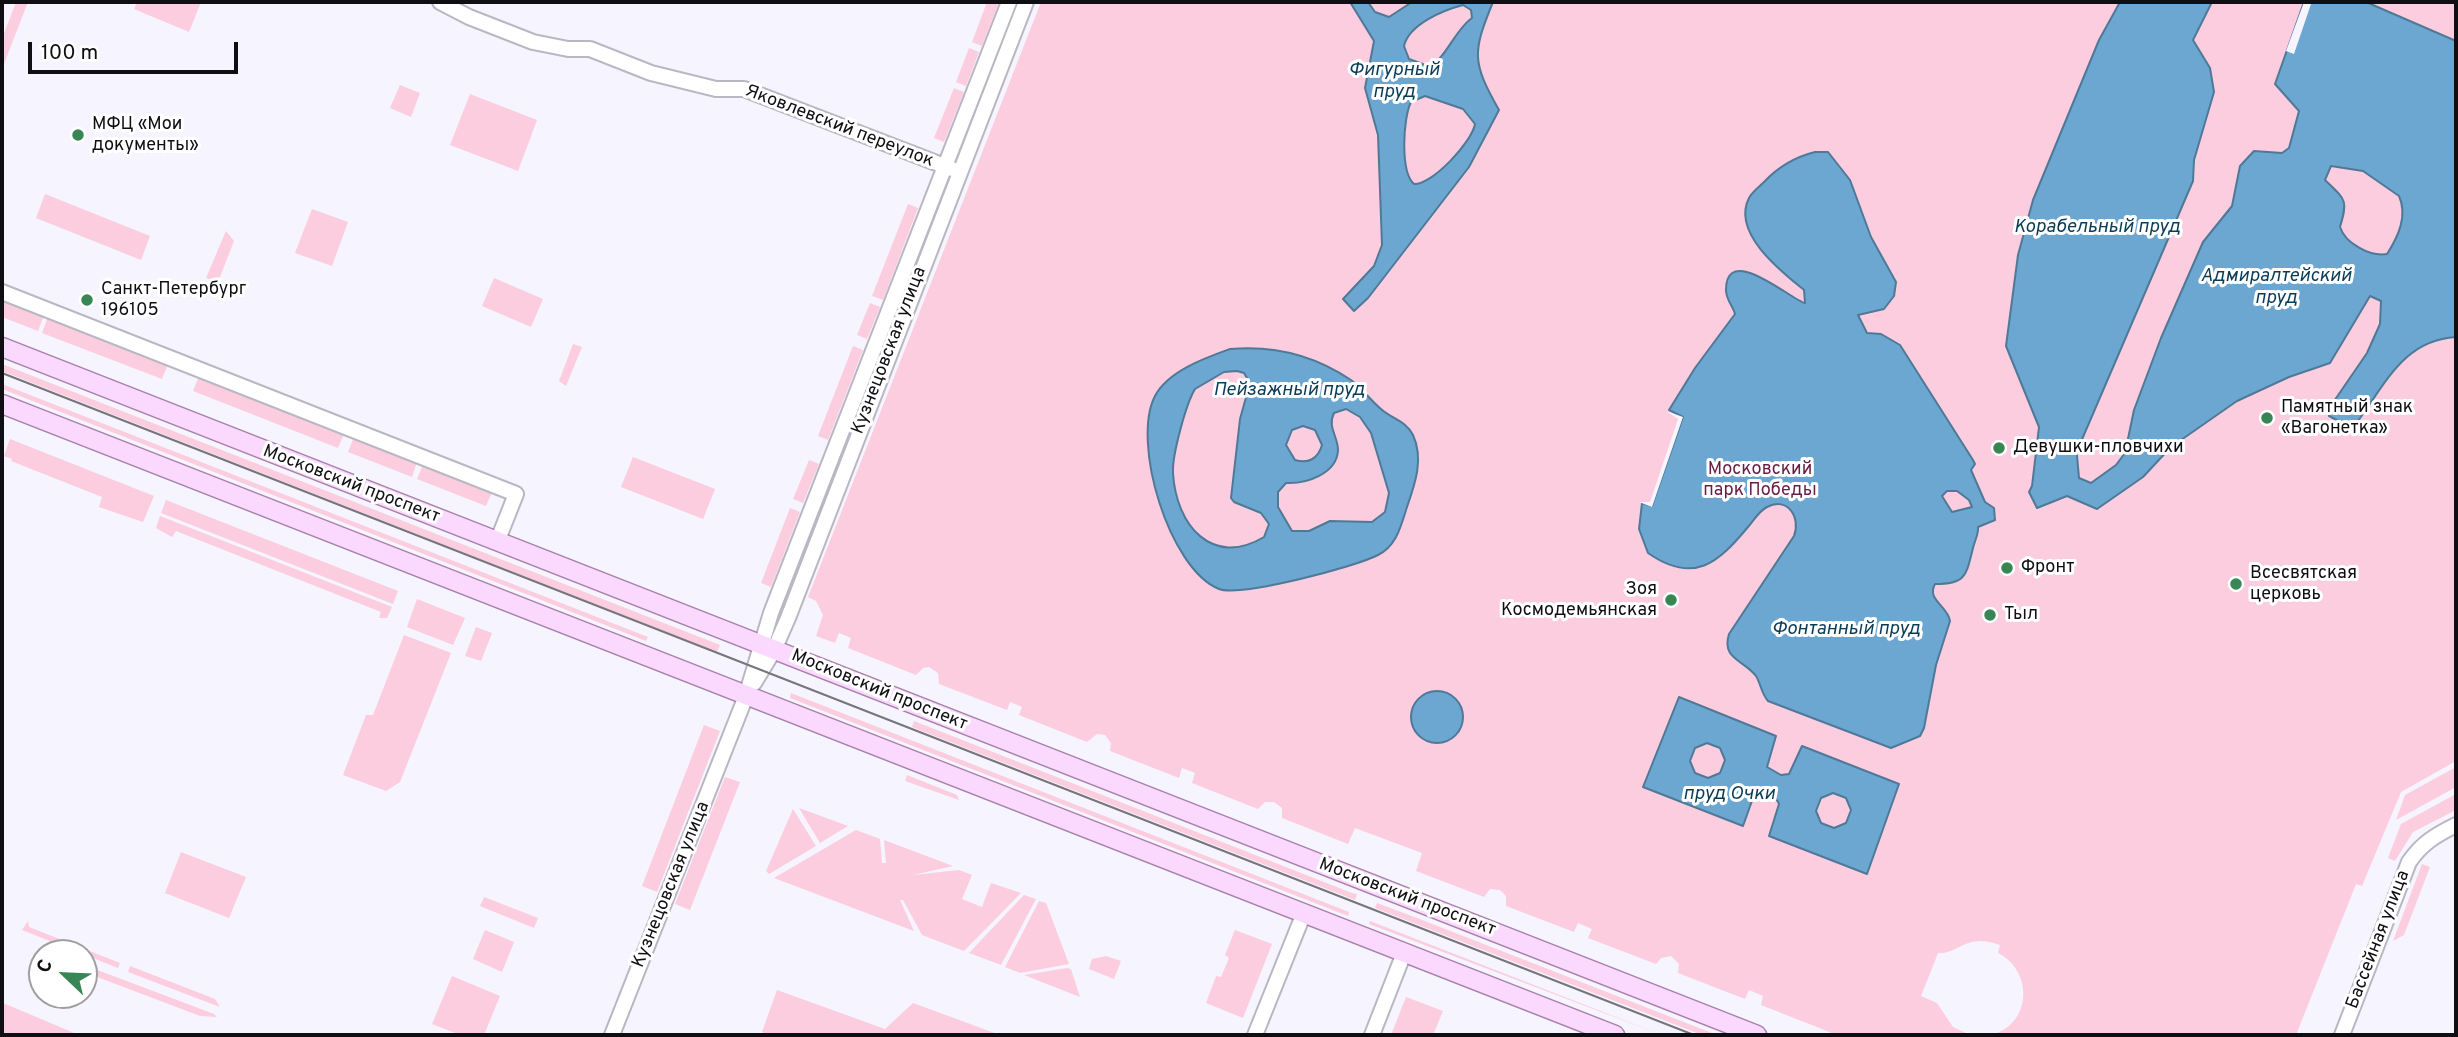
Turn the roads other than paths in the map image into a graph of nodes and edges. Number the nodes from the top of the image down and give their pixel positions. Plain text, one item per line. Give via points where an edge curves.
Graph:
1 (440, 2) edge
2 (1009, 2) edge
3 (1026, 2) edge
4 (945, 166) junction
5 (959, 172) junction
6 (2, 292) edge
7 (2, 347) edge
8 (2, 404) edge
9 (497, 542) junction
10 (767, 647) junction
11 (746, 696) junction
12 (2456, 825) edge
13 (1304, 913) junction
14 (1404, 953) junction
15 (612, 1035) edge
16 (1255, 1035) edge
17 (1372, 1035) edge
18 (1615, 1035) edge
19 (1757, 1035) edge
20 (2342, 1035) edge

1 - 4 street, Яковлевский переулок via 533,42 590,49 651,73 716,89 744,89
2 - 4 street, Кузнецовская улица
3 - 5 street, Кузнецовская улица
4 - 5 street, Яковлевский переулок
4 - 10 street, Кузнецовская улица
5 - 10 street, Кузнецовская улица
6 - 9 street via 516,494
7 - 9 main road, Московский проспект
8 - 11 main road
9 - 10 main road, Московский проспект
10 - 11 street, Кузнецовская улица
10 - 19 main road, Московский проспект
11 - 13 main road
11 - 15 street, Кузнецовская улица
12 - 20 street, Бассейная улица via 2418,848 2409,862
13 - 14 main road
13 - 16 street
14 - 17 street
14 - 18 main road

